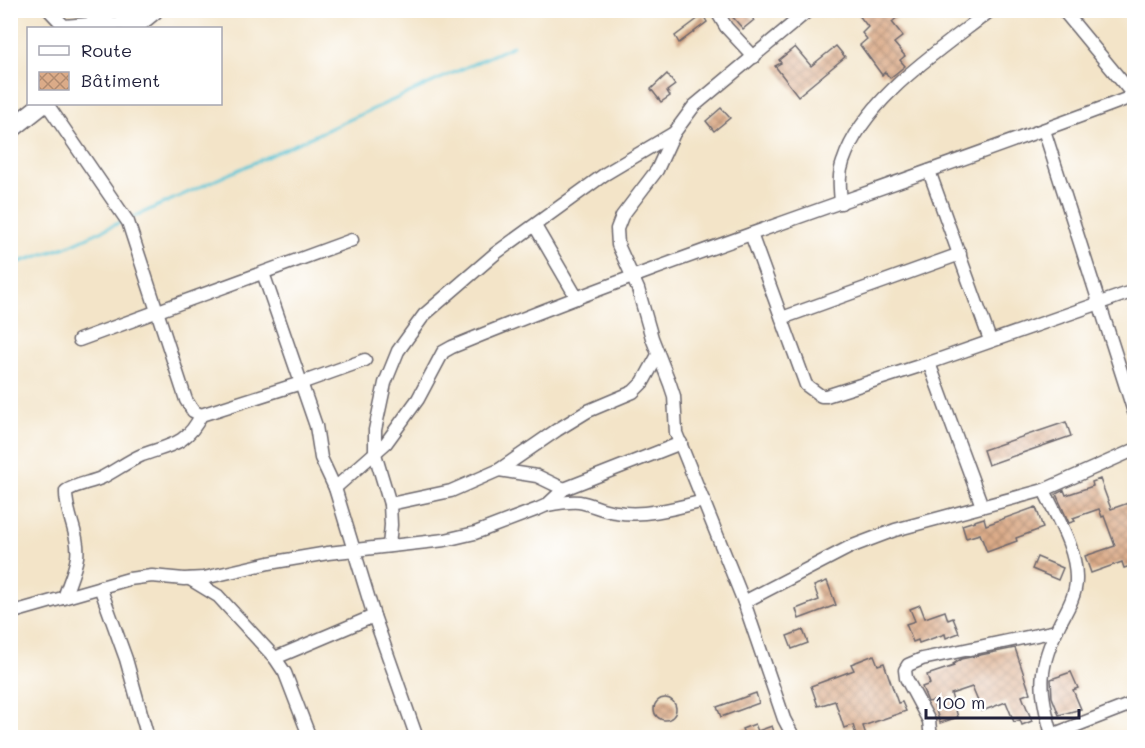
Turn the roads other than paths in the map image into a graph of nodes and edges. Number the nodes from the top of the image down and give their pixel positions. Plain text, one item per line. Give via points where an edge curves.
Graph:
1 (49, 10) edge
2 (154, 10) edge
3 (716, 10) edge
4 (809, 10) edge
5 (991, 10) edge
6 (1063, 10) edge
7 (135, 26) edge
8 (754, 57) junction
9 (44, 105) edge
10 (46, 105) edge
11 (12, 126) edge
12 (1044, 130) junction
13 (674, 133) junction
14 (929, 171) junction
15 (841, 203) junction
16 (535, 226) junction
17 (751, 234) junction
18 (352, 240) dead end
19 (960, 254) junction
20 (263, 273) junction
21 (632, 277) junction
22 (1134, 291) edge
23 (577, 298) junction
24 (1101, 302) junction
25 (158, 312) junction
26 (782, 318) junction
27 (79, 340) dead end
28 (990, 340) junction
29 (658, 355) junction
30 (364, 360) dead end
31 (929, 363) junction
32 (301, 383) junction
33 (1134, 412) edge
34 (201, 415) junction
35 (681, 443) junction
36 (1134, 450) edge
37 (375, 454) junction
38 (500, 470) junction
39 (335, 488) junction
40 (564, 489) junction
41 (1044, 490) junction
42 (704, 501) junction
43 (390, 504) junction
44 (547, 505) junction
45 (982, 506) junction
46 (389, 546) junction
47 (353, 551) junction
48 (190, 579) junction
49 (100, 587) junction
50 (64, 598) junction
51 (744, 602) junction
52 (10, 613) edge
53 (374, 616) junction
54 (1056, 631) junction
55 (275, 658) junction
56 (1134, 703) edge
57 (1048, 736) edge
58 (148, 738) edge
59 (310, 738) edge
60 (417, 738) edge
61 (794, 738) edge
62 (931, 738) edge

1 - 7 street via 64,26
2 - 7 main road
3 - 8 street
4 - 8 street
5 - 15 street via 872,110 843,162
6 - 12 street via 1134,96
8 - 13 street via 694,106
9 - 11 main road
10 - 25 street via 128,222
12 - 14 street
12 - 24 street
13 - 16 street via 605,174
13 - 21 street via 657,171 622,216 617,229 618,245
14 - 15 street
14 - 19 street
15 - 17 street
16 - 23 street
16 - 37 street via 496,253 424,315 398,351 375,430
17 - 21 street
17 - 26 street
18 - 20 street
19 - 26 street
19 - 28 street
20 - 25 street
20 - 32 street
21 - 23 street
21 - 29 street
22 - 24 street
23 - 37 street via 443,352 418,399
24 - 28 street
24 - 33 street
25 - 27 street
25 - 34 street via 186,400
26 - 31 street via 806,385 821,396
28 - 31 street
29 - 35 street via 674,396 676,433
29 - 38 street via 633,392 588,411
30 - 32 street
31 - 45 street
32 - 34 street
32 - 39 street via 316,426 321,458
34 - 50 street via 186,438 66,491 77,556
35 - 40 street
35 - 42 street
36 - 41 street
37 - 39 street
37 - 43 street
38 - 40 street via 537,476
38 - 43 street via 451,491
39 - 47 street
40 - 44 street
41 - 45 street
41 - 54 street via 1069,545 1076,573 1072,600
42 - 44 street via 633,513 616,513 580,502
42 - 51 street
43 - 46 street
44 - 46 street via 475,533
45 - 51 street via 850,547
46 - 47 street
47 - 48 street
47 - 53 street
48 - 49 street via 152,576
48 - 55 street via 218,596
49 - 50 street
49 - 58 street
50 - 52 street
51 - 61 street
53 - 55 street
53 - 60 street
54 - 57 street via 1041,683
54 - 62 street via 937,655 908,665 906,678 929,721
55 - 59 street via 285,673
56 - 57 street

